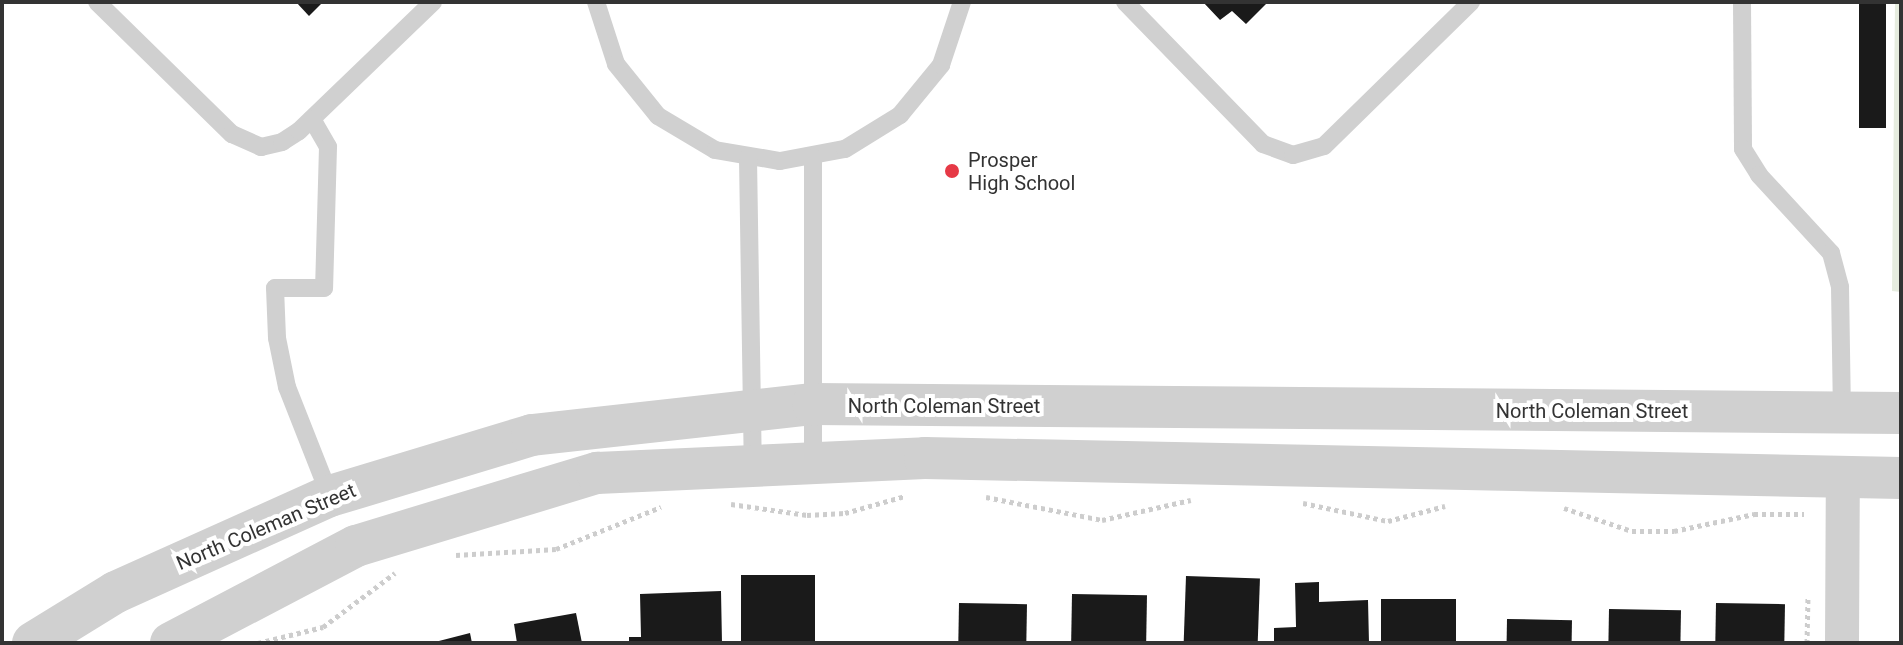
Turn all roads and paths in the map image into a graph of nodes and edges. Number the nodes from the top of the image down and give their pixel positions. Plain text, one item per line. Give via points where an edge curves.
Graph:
1 (97, 2) edge
2 (433, 2) edge
3 (596, 2) edge
4 (962, 2) edge
5 (1125, 2) edge
6 (1471, 2) edge
7 (1742, 2) edge
8 (312, 119) junction
9 (748, 158) junction
10 (813, 158) junction
11 (813, 404) junction
12 (750, 409) junction
13 (1842, 413) junction
14 (1901, 413) edge
15 (813, 460) junction
16 (753, 462) junction
17 (1901, 478) edge
18 (912, 494) dead end
19 (1843, 494) junction
20 (975, 495) dead end
21 (330, 496) junction
22 (1200, 498) dead end
23 (1292, 499) dead end
24 (1458, 502) dead end
25 (726, 504) dead end
26 (1548, 504) dead end
27 (667, 505) dead end
28 (356, 546) junction
29 (440, 555) dead end
30 (401, 568) dead end
31 (33, 643) edge
32 (171, 643) edge
33 (258, 643) edge
34 (1842, 643) edge

1 - 8 lane via 242,142 272,146
2 - 8 lane
3 - 9 lane via 616,64 651,109 685,135
4 - 10 lane via 941,65 911,104 874,135
5 - 6 lane via 1263,144 1293,155 1324,146
7 - 13 lane via 1743,149 1759,175 1831,253 1840,287
8 - 21 lane via 328,147 324,288 275,288 277,338 287,387
9 - 10 lane
9 - 12 lane
10 - 11 lane
11 - 12 street, North Coleman Street
11 - 13 street, North Coleman Street
11 - 15 lane
12 - 16 lane
12 - 21 street, North Coleman Street via 532,435
13 - 14 street, North Coleman Street
13 - 19 street
15 - 16 street
15 - 19 street
16 - 28 street via 597,473
17 - 19 street
18 - 25 path via 832,514
19 - 26 path via 1674,531 1632,531
19 - 34 street
20 - 22 path via 1102,520
21 - 28 street
21 - 31 street, North Coleman Street via 116,592
23 - 24 path via 1388,521
27 - 29 path via 556,549
28 - 32 street
30 - 33 path via 323,627

